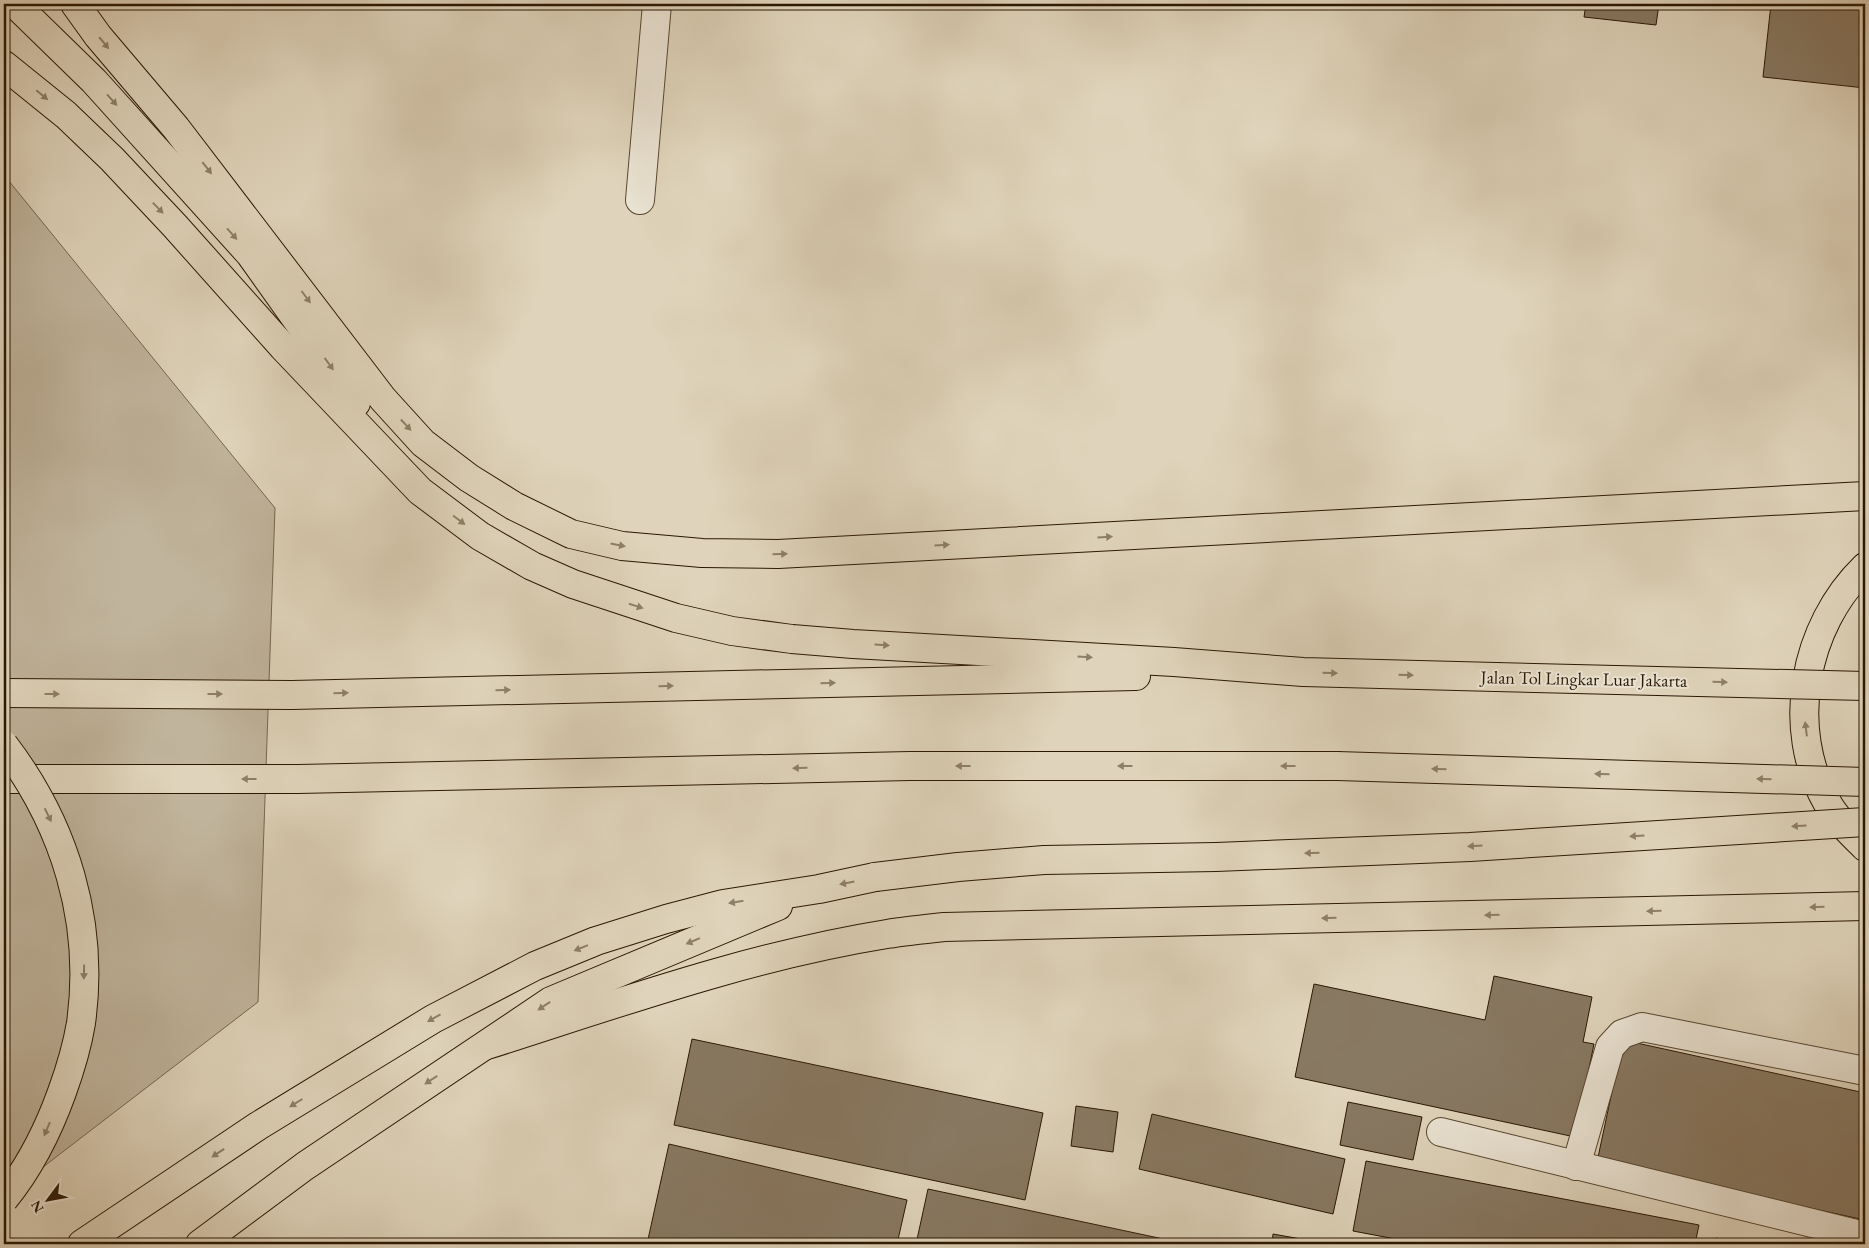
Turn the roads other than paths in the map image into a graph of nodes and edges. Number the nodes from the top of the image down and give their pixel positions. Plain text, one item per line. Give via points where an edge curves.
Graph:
1 (15, 4) edge
2 (75, 4) edge
3 (656, 4) edge
4 (4, 65) edge
5 (640, 200) dead end
6 (420, 491) junction
7 (1865, 496) edge
8 (1865, 567) edge
9 (1303, 672) junction
10 (1865, 686) edge
11 (4, 693) edge
12 (4, 745) edge
13 (4, 779) edge
14 (1865, 782) edge
15 (1865, 822) edge
16 (1865, 847) edge
17 (819, 889) junction
18 (1865, 906) edge
19 (487, 1045) junction
20 (1865, 1071) edge
21 (1441, 1132) dead end
22 (305, 1166) junction
23 (1576, 1166) junction
24 (4, 1199) edge
25 (1865, 1236) edge
26 (82, 1244) edge
27 (200, 1244) edge
28 (228, 1244) edge

1 -> 6 main road via 94,81 250,254
2 -> 7 main road via 176,128 383,399 416,436 469,478 514,506 571,534 622,546 702,554 778,554
3 - 5 lane
4 -> 6 main road via 66,115 112,160
6 -> 9 main road via 480,536 532,566 572,584 676,618 732,631 853,644
16 -> 8 main road via 1845,828 1828,804 1815,774 1804,720 1810,661 1820,632 1831,610
9 -> 10 main road, Jalan Tol Lingkar Luar Jakarta, bridge
11 -> 9 main road via 292,694
12 -> 24 main road, bridge via 36,792 60,842 78,903 84,964 81,1023 68,1074 44,1136
14 -> 13 main road, bridge via 1336,766 910,766 298,779
15 -> 17 main road, bridge via 1470,847 1044,860 875,877
17 -> 19 main road via 551,1001
17 -> 26 main road via 723,904 666,918 535,966 433,1018 258,1126
18 -> 19 main road via 944,927 888,934 766,959
19 -> 22 main road
20 - 23 lane via 1642,1027 1622,1034 1610,1047
21 - 23 lane
22 - 27 main road
22 - 28 main road
23 - 25 lane

